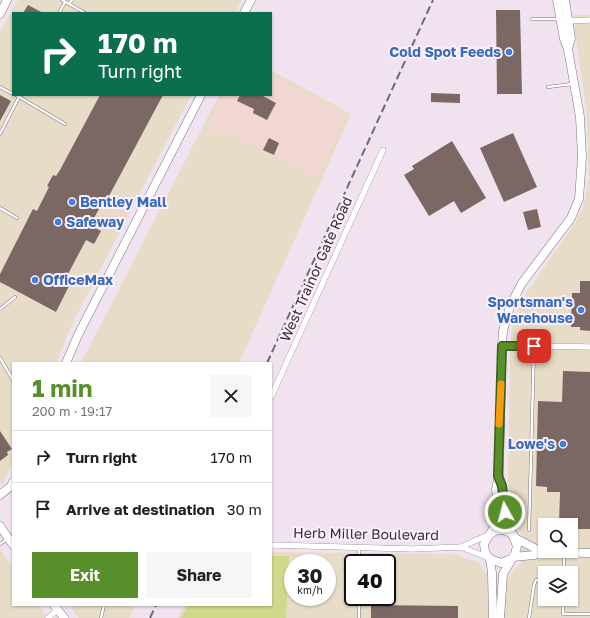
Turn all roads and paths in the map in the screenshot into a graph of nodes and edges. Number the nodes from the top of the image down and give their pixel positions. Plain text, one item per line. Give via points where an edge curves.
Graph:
1 (7, 0) edge
2 (72, 0) edge
3 (251, 0) edge
4 (63, 1) edge
5 (560, 1) edge
6 (69, 4) junction
7 (60, 12) edge
8 (83, 12) edge
9 (245, 12) edge
10 (0, 14) edge
11 (532, 18) dead end
12 (560, 19) junction
13 (590, 20) edge
14 (569, 21) junction
15 (568, 49) junction
16 (575, 84) junction
17 (0, 87) edge
18 (548, 87) dead end
19 (12, 93) edge
20 (18, 96) edge
21 (200, 96) edge
22 (65, 124) dead end
23 (0, 134) edge
24 (383, 150) dead end
25 (0, 208) edge
26 (17, 218) dead end
27 (15, 297) dead end
28 (0, 309) edge
29 (502, 346) junction
30 (534, 346) junction
31 (590, 347) edge
32 (0, 358) edge
33 (66, 362) edge
34 (12, 378) edge
35 (272, 395) edge
36 (498, 476) junction
37 (12, 484) edge
38 (0, 495) edge
39 (0, 526) edge
40 (529, 530) dead end
41 (489, 535) junction
42 (515, 538) junction
43 (11, 542) edge
44 (0, 544) edge
45 (272, 545) edge
46 (461, 547) junction
47 (359, 548) junction
48 (538, 550) edge
49 (578, 553) edge
50 (590, 553) edge
51 (359, 554) edge
52 (538, 554) edge
53 (489, 558) junction
54 (513, 558) junction
55 (538, 579) edge
56 (104, 606) edge
57 (359, 606) edge
58 (563, 606) edge
59 (56, 607) edge
60 (590, 614) edge
61 (48, 618) edge
62 (64, 618) edge
63 (101, 618) edge
64 (359, 618) edge
65 (493, 618) edge
66 (500, 618) edge
67 (529, 618) edge

1 - 10 street
2 - 6 lane
3 - 9 street
4 - 6 lane
4 - 7 lane
5 - 12 street
5 - 14 street
6 - 8 lane
11 - 12 lane
12 - 15 street
13 - 14 street
14 - 15 street via 571,38
15 - 16 street
16 - 18 lane
16 - 29 street via 581,143 579,198 571,218 522,284 510,306
17 - 19 lane
20 - 22 lane
20 - 23 lane
21 - 33 street
24 - 35 street, West Trainor Gate Road
25 - 26 lane
27 - 28 lane
29 - 30 street
29 - 36 street
30 - 31 street
30 - 40 lane
32 - 34 lane
36 - 41 street via 498,513
36 - 42 street via 507,521
37 - 38 street
39 - 43 street
41 - 42 street, Herb Miller Boulevard via 501,530
41 - 46 street, Herb Miller Boulevard
41 - 53 street via 484,548
42 - 48 street, Herb Miller Boulevard
42 - 54 street via 517,546
43 - 44 lane
45 - 47 street, Herb Miller Boulevard
46 - 47 street, Herb Miller Boulevard
46 - 53 street, Herb Miller Boulevard
47 - 51 lane
49 - 50 street, Herb Miller Boulevard
52 - 54 street, Herb Miller Boulevard
53 - 54 street, Herb Miller Boulevard via 501,563
53 - 65 street via 494,595
54 - 66 street via 503,574
55 - 67 lane via 534,585
56 - 63 lane
57 - 64 lane
58 - 60 lane via 563,614
59 - 61 street
59 - 62 street

